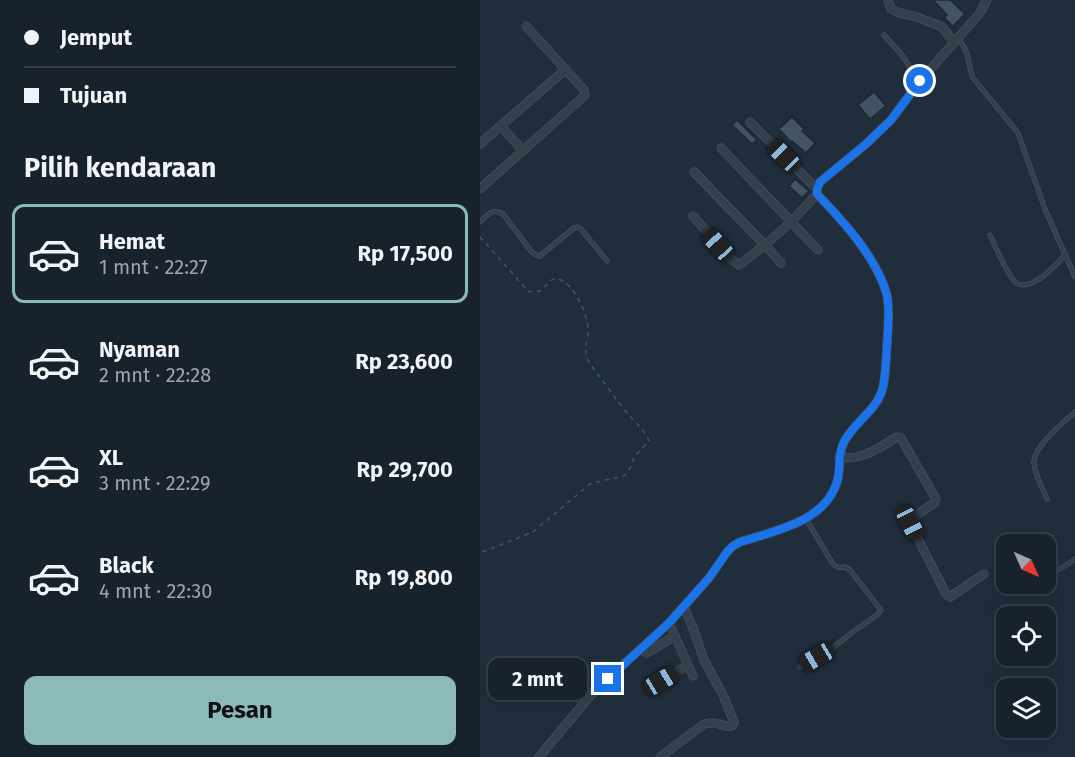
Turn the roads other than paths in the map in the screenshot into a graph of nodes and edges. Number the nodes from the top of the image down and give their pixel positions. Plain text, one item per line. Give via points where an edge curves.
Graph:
1 (888, 0) edge
2 (987, 0) edge
3 (526, 26) dead end
4 (884, 35) dead end
5 (956, 40) junction
6 (566, 69) junction
7 (920, 81) junction
8 (750, 122) dead end
9 (501, 126) junction
10 (480, 144) edge
11 (722, 148) dead end
12 (523, 151) junction
13 (694, 172) dead end
14 (480, 189) edge
15 (817, 192) junction
16 (693, 216) dead end
17 (480, 222) edge
18 (792, 222) junction
19 (990, 235) dead end
20 (765, 245) junction
21 (818, 250) dead end
22 (1065, 255) junction
23 (607, 261) dead end
24 (781, 263) dead end
25 (1075, 277) edge
26 (1075, 412) edge
27 (839, 457) junction
28 (1047, 499) dead end
29 (805, 518) junction
30 (1075, 559) edge
31 (1056, 569) edge
32 (984, 574) dead end
33 (684, 607) junction
34 (669, 623) junction
35 (675, 636) junction
36 (646, 653) dead end
37 (688, 665) junction
38 (800, 667) dead end
39 (693, 676) dead end
40 (661, 681) dead end
41 (539, 757) edge
42 (660, 757) edge

1 - 5 street via 891,9 942,27
2 - 5 street
3 - 6 street
4 - 7 lane
5 - 7 street
5 - 22 lane via 968,52 973,78 1018,133
6 - 9 street
6 - 12 street via 585,95
7 - 15 street via 891,120 820,182
8 - 15 street
9 - 10 street
9 - 12 street
11 - 18 street
12 - 14 street
13 - 20 street
15 - 18 street
15 - 27 street via 853,233 878,273 887,296 882,390 875,405 850,431
16 - 20 street via 739,265
17 - 23 lane via 494,211 503,214 531,251 540,256 578,227
18 - 20 street
18 - 21 street
19 - 22 lane via 1018,284 1047,274
20 - 24 street
22 - 25 lane
26 - 28 lane via 1035,454 1034,465
27 - 29 street via 832,492
27 - 32 street via 859,457 901,438 936,499 910,523 946,594 950,597
29 - 33 street via 733,546
29 - 38 lane via 833,564 850,570 881,610 834,647
30 - 31 lane
33 - 34 street
33 - 42 street via 734,722 729,727 718,722 704,724
34 - 35 street
34 - 41 street via 596,690
35 - 36 street
35 - 37 street
37 - 39 street
37 - 40 street

